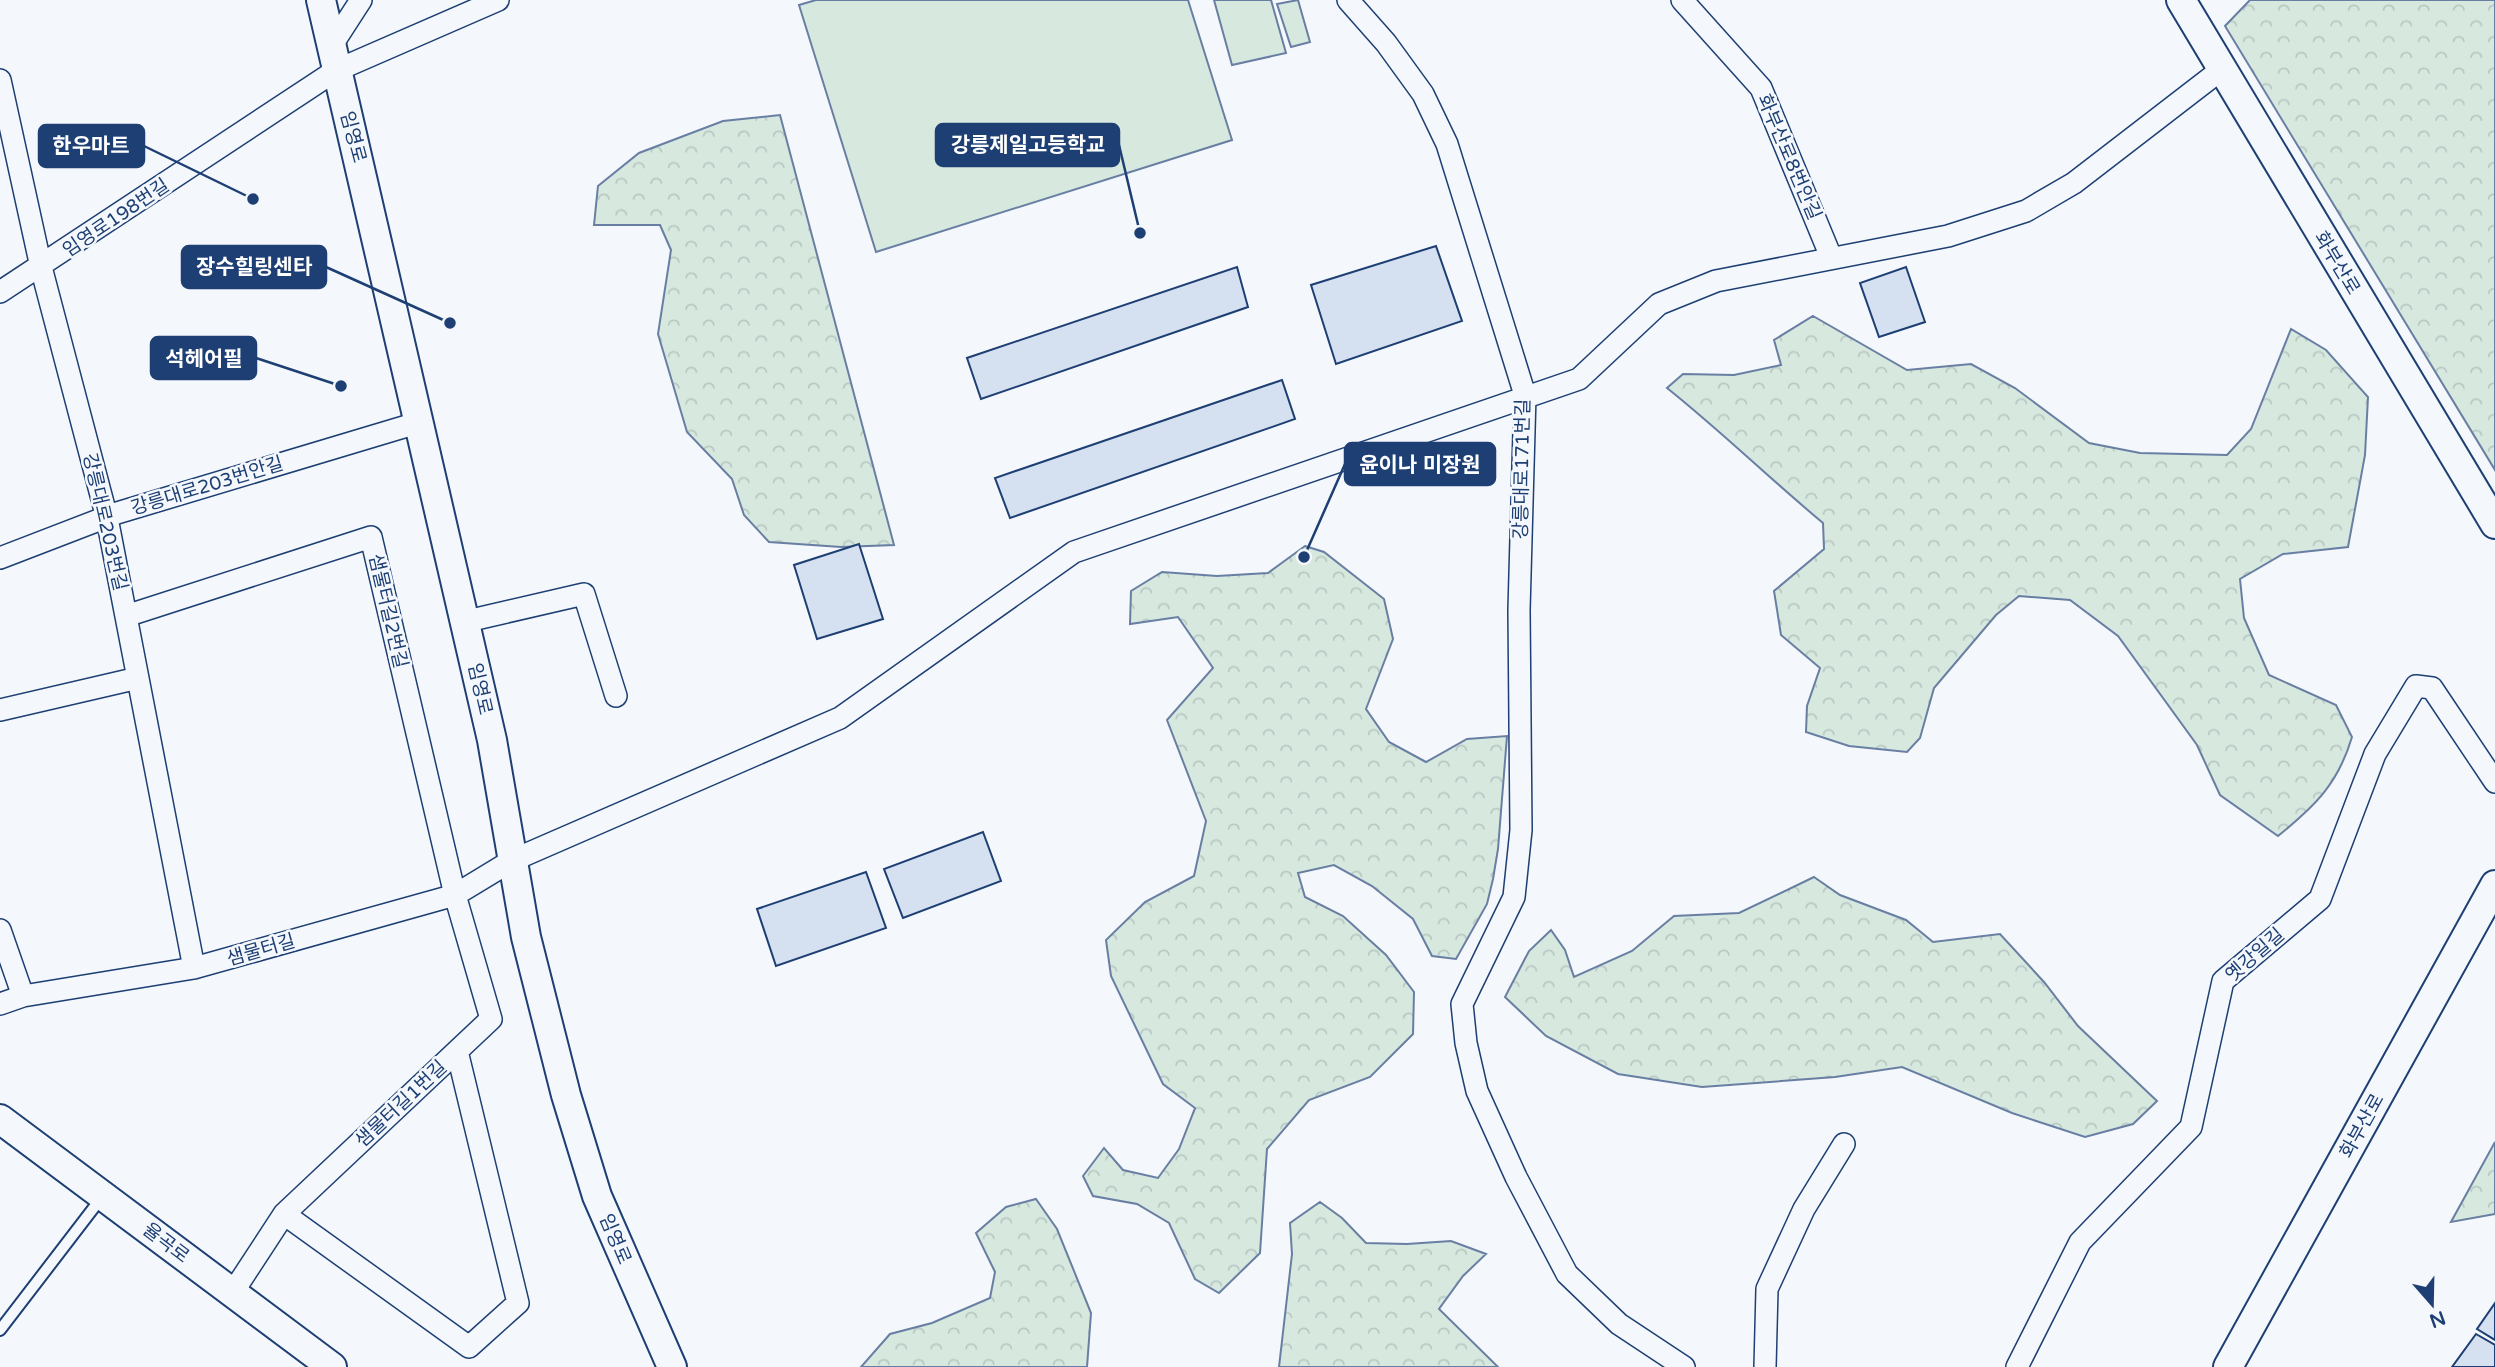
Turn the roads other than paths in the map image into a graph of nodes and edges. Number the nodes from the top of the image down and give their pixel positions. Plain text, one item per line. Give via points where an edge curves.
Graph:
1 (321, 0) edge
2 (361, 0) edge
3 (498, 0) edge
4 (1348, 0) edge
5 (1682, 0) edge
6 (2181, 0) edge
7 (333, 60) junction
8 (2222, 69) junction
9 (0, 80) edge
10 (1831, 257) junction
11 (41, 267) junction
12 (0, 292) edge
13 (1525, 395) junction
14 (417, 423) junction
15 (107, 517) junction
16 (2495, 524) edge
17 (0, 558) edge
18 (126, 616) junction
19 (463, 622) junction
20 (138, 678) junction
21 (616, 696) dead end
22 (0, 710) edge
23 (2495, 782) edge
24 (510, 861) junction
25 (2495, 885) edge
26 (455, 895) junction
27 (0, 930) edge
28 (194, 968) junction
29 (23, 996) junction
30 (0, 1004) edge
31 (457, 1051) junction
32 (0, 1119) edge
33 (1844, 1143) dead end
34 (103, 1195) junction
35 (284, 1214) junction
36 (233, 1292) junction
37 (0, 1330) edge
38 (332, 1367) edge
39 (672, 1367) edge
40 (1684, 1367) edge
41 (1765, 1367) edge
42 (2017, 1367) edge
43 (2228, 1367) edge

1 - 7 street, 임영로
2 - 7 street
3 - 7 street
4 - 13 street, 강릉대로171번길 via 1387,43 1423,94 1447,144
5 - 10 street, 화부산로8번안길 via 1760,88
6 - 8 street, 화부산로
7 - 11 street, 임영로198번길
7 - 14 street, 임영로
8 - 10 street, 샘물터길 via 2074,183 2026,211 1948,236
8 - 16 street, 화부산로
9 - 11 street, 강릉대로203번길
10 - 13 street, 샘물터길 via 1716,281 1659,304 1579,379
11 - 12 street, 임영로198번길
11 - 15 street, 강릉대로203번길
13 - 24 street, 샘물터길 via 1074,552 840,718
13 - 40 street, 강릉대로171번길 via 1519,610 1521,830 1514,897 1462,1004 1466,1043 1477,1091 1567,1275 1619,1324
14 - 15 street, 강릉대로203번안길
14 - 19 street, 임영로
15 - 17 street, 강릉대로203번안길
15 - 18 street, 강릉대로203번길
18 - 20 street, 강릉대로203번길
18 - 26 street, 샘물터길2번길 via 371,537
19 - 21 street via 584,594
19 - 24 street, 임영로 via 492,740
20 - 22 street
20 - 28 street, 강릉대로203번길
23 - 42 street, 옛강일길 via 2432,688 2416,686 2375,754 2320,899 2223,981 2191,1128 2080,1242
24 - 26 street, 샘물터길
24 - 39 street, 임영로 via 566,1096 597,1196
25 - 43 street, 화부산로
26 - 28 street, 샘물터길
26 - 31 street, 샘물터길1번길 via 491,1019
27 - 29 street
28 - 29 street, 샘물터길
29 - 30 street, 샘물터길
31 - 35 street, 샘물터길1번길
31 - 35 street via 518,1303 470,1347
32 - 34 street, 율곡로
33 - 41 street via 1804,1209 1768,1289
34 - 36 street, 율곡로
34 - 37 lane
35 - 36 street, 샘물터길1번길
36 - 38 street, 율곡로

